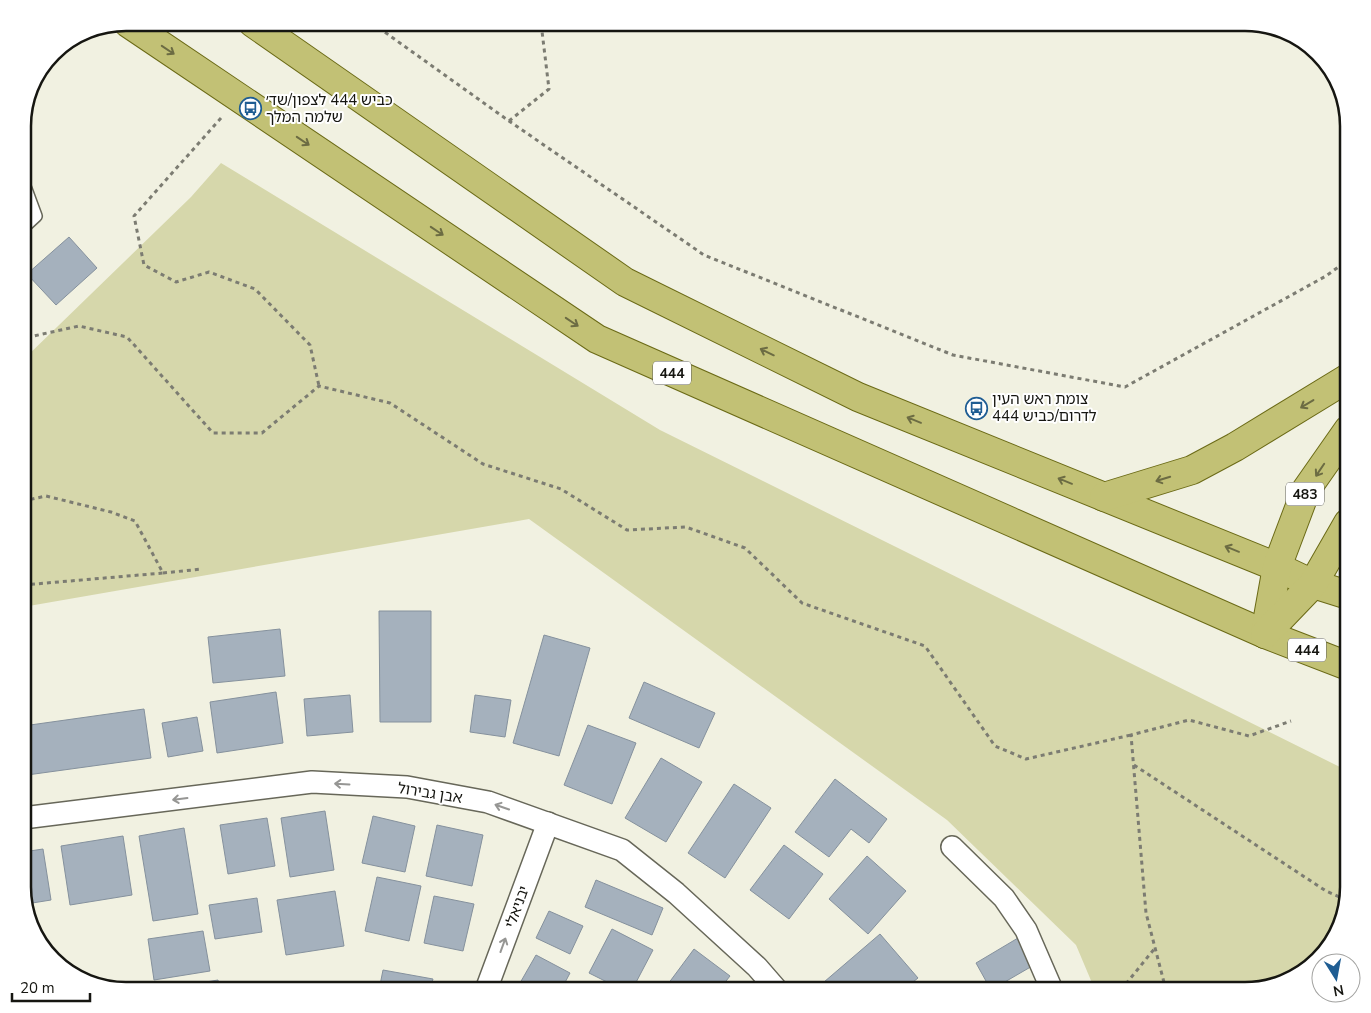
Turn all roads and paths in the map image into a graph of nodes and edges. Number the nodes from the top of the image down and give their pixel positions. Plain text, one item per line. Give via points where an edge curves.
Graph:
1 (141, 31) edge
2 (266, 31) edge
3 (384, 31) edge
4 (542, 31) edge
5 (239, 97) junction
6 (509, 121) junction
7 (31, 202) edge
8 (31, 221) edge
9 (1340, 266) edge
10 (31, 338) edge
11 (1340, 383) edge
12 (320, 386) junction
13 (1340, 441) edge
14 (1104, 497) junction
15 (31, 499) edge
16 (1340, 537) edge
17 (1277, 567) junction
18 (202, 569) dead end
19 (164, 572) junction
20 (31, 584) edge
21 (1313, 584) junction
22 (1340, 592) edge
23 (1265, 634) junction
24 (1340, 663) edge
25 (1290, 721) dead end
26 (1131, 735) junction
27 (1133, 765) junction
28 (31, 817) edge
29 (548, 823) junction
30 (952, 847) dead end
31 (1339, 897) edge
32 (1155, 948) junction
33 (489, 982) edge
34 (770, 982) edge
35 (1049, 982) edge
36 (1127, 982) edge
37 (1164, 982) edge

1 -> 5 main road, 444
14 -> 2 main road via 858,397 625,282
3 - 6 path
4 - 6 path via 549,88
5 - 12 path via 134,216 144,265 176,282 209,272 255,289 310,345
5 -> 23 main road, 444 via 596,339
6 - 9 path via 704,255 953,355 1125,387
7 - 8 lane via 36,216
10 - 12 path via 79,326 127,337 212,433 262,433
11 -> 14 main road via 1192,470
12 - 26 path via 390,403 483,464 561,489 627,530 686,527 745,548 802,603 925,646 994,746 1026,759
13 -> 17 main road, 483 via 1306,490
17 -> 14 main road
15 - 19 path via 46,496 135,521
16 - 21 main road
17 - 21 main road
17 - 23 main road, 483
18 - 19 path
19 - 20 path
21 - 22 main road
21 - 23 main road
23 - 24 main road, 444
25 - 26 path via 1249,736 1189,720
26 - 27 path
27 - 31 path
27 - 32 path via 1146,913
29 -> 28 street, אבן גבירול via 488,802 407,787 312,782
33 -> 29 street, יבניאלי
29 - 34 street, אבן גבירול via 622,850 683,900
30 - 35 street via 1004,898 1026,930
32 - 36 path
32 - 37 path

